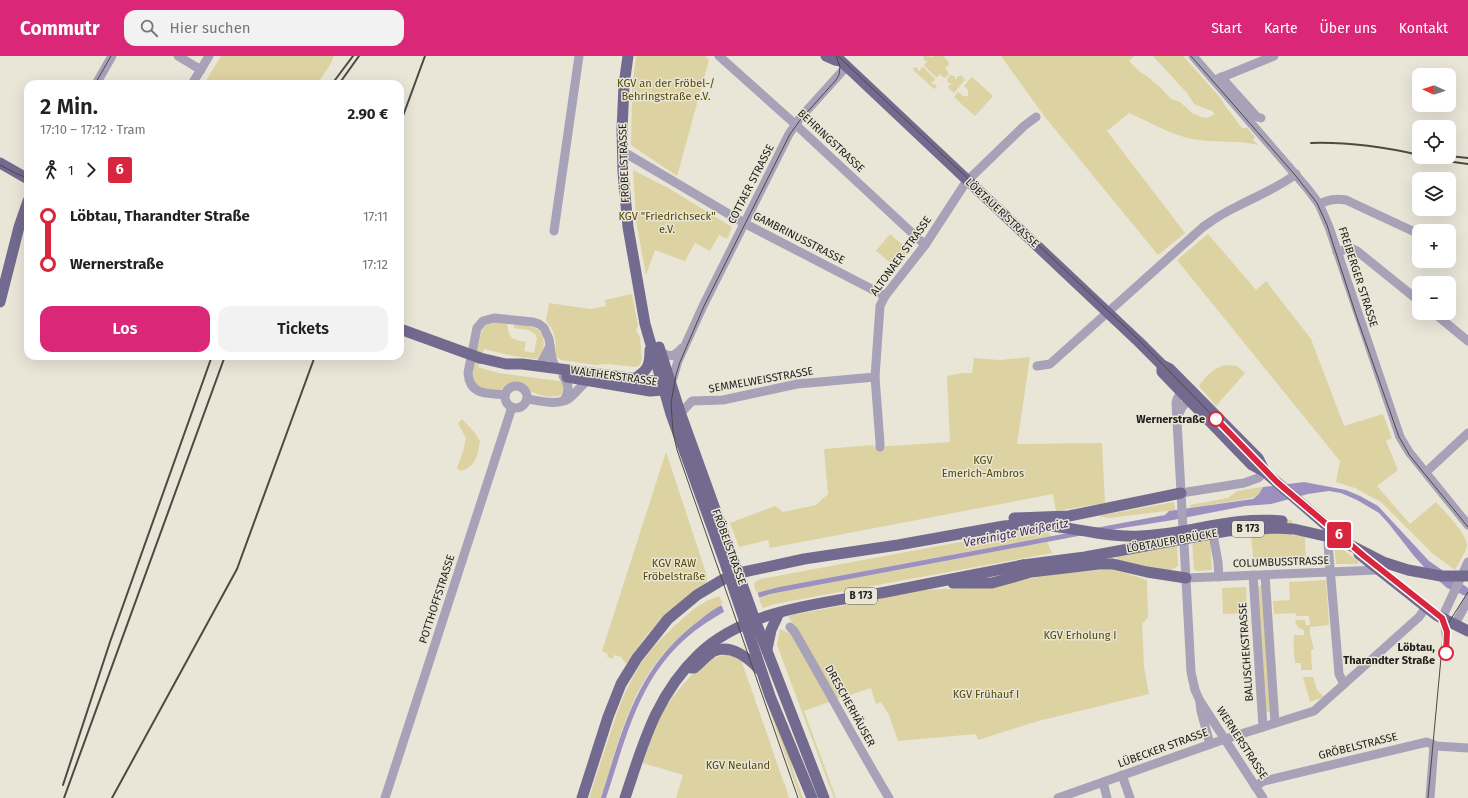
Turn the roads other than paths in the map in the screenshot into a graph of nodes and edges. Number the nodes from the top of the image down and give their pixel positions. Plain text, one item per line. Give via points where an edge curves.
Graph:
1 (112, 56) edge
2 (178, 56) edge
3 (209, 56) edge
4 (579, 56) edge
5 (628, 56) edge
6 (719, 56) edge
7 (826, 56) edge
8 (1193, 56) edge
9 (1274, 56) edge
10 (843, 61) edge
11 (201, 70) junction
12 (1218, 78) junction
13 (98, 80) edge
14 (195, 80) edge
15 (1036, 117) dead end
16 (1261, 118) dead end
17 (795, 124) junction
18 (622, 151) junction
19 (0, 163) edge
20 (1296, 174) junction
21 (24, 177) edge
22 (967, 180) junction
23 (1319, 204) junction
24 (24, 213) edge
25 (744, 223) junction
26 (554, 231) dead end
27 (1412, 231) edge
28 (925, 245) junction
29 (1337, 252) junction
30 (640, 293) junction
31 (1412, 295) edge
32 (884, 296) junction
33 (0, 302) edge
34 (1107, 312) junction
35 (1443, 320) edge
36 (404, 330) edge
37 (1468, 340) edge
38 (650, 341) junction
39 (550, 346) junction
40 (685, 346) junction
41 (661, 352) junction
42 (506, 364) junction
43 (539, 366) junction
44 (1037, 366) dead end
45 (560, 372) junction
46 (875, 377) junction
47 (634, 379) junction
48 (588, 380) junction
49 (666, 386) junction
50 (1187, 394) junction
51 (505, 395) junction
52 (527, 399) junction
53 (564, 400) junction
54 (512, 407) junction
55 (680, 414) junction
56 (1468, 433) edge
57 (880, 447) dead end
58 (1265, 472) junction
59 (1426, 472) junction
60 (1182, 498) junction
61 (1468, 525) edge
62 (1183, 528) dead end
63 (1334, 532) joint
64 (1214, 540) dead end
65 (1184, 543) dead end
66 (867, 550) junction
67 (1358, 554) dead end
68 (1468, 562) edge
69 (1378, 570) junction
70 (1331, 572) junction
71 (1466, 573) edge
72 (734, 575) junction
73 (1253, 575) junction
74 (1265, 575) junction
75 (1219, 577) junction
76 (1186, 578) junction
77 (942, 581) junction
78 (1468, 600) edge
79 (1426, 607) junction
80 (779, 613) junction
81 (749, 618) junction
82 (1442, 618) junction
83 (1455, 624) junction
84 (790, 627) dead end
85 (1468, 631) edge
86 (767, 649) junction
87 (686, 667) junction
88 (762, 673) junction
89 (1344, 684) junction
90 (1200, 701) junction
91 (1275, 723) junction
92 (1263, 727) junction
93 (1225, 739) junction
94 (1210, 744) junction
95 (1434, 745) junction
96 (1468, 748) edge
97 (797, 762) junction
98 (1122, 775) junction
99 (1103, 782) junction
100 (1255, 786) junction
101 (824, 795) edge
102 (385, 798) edge
103 (582, 798) edge
104 (625, 798) edge
105 (805, 798) edge
106 (812, 798) edge
107 (889, 798) edge
108 (1058, 798) edge
109 (1107, 798) edge
110 (1130, 798) edge
111 (1263, 798) edge
112 (1430, 798) edge

1 - 13 street
2 - 11 street
3 - 11 street
4 - 26 street
5 - 18 main road, FRÖBELSTRASSE via 624,85
6 - 17 street, BEHRINGSTRASSE
7 - 10 main road, LÖBTAUER STRASSE
8 - 12 street, FREIBERGER STRASSE
9 - 12 street
10 - 17 street, COTTAER STRASSE
10 - 22 main road, LÖBTAUER STRASSE
11 - 14 street
12 - 16 street via 1256,117
12 - 20 street, FREIBERGER STRASSE
15 - 22 street, ALTONAER STRASSE
17 - 25 street, COTTAER STRASSE
17 - 28 street, BEHRINGSTRASSE
18 - 25 street, GAMBRINUSSTRASSE
18 - 30 main road, FRÖBELSTRASSE via 628,227
19 - 21 main road
20 - 23 street, FREIBERGER STRASSE
20 - 34 street via 1274,190 1220,215 1203,227
22 - 28 street, ALTONAER STRASSE
22 - 34 main road, LÖBTAUER STRASSE
23 - 27 street via 1328,200 1346,200
23 - 29 street, FREIBERGER STRASSE
24 - 33 main road
25 - 32 street, GAMBRINUSSTRASSE
25 - 40 street, COTTAER STRASSE
28 - 32 street, ALTONAER STRASSE
29 - 31 street via 1350,248 1358,251
29 - 59 street, FREIBERGER STRASSE via 1400,437
30 - 38 main road, FRÖBELSTRASSE
30 - 41 main road, FRÖBELSTRASSE
32 - 46 street, ALTONAER STRASSE via 880,306
34 - 44 street via 1050,364
34 - 50 main road, LÖBTAUER STRASSE via 1162,365 1169,368
35 - 37 street
36 - 42 main road, WALTHERSTRASSE, bridge via 480,358
38 - 47 main road via 647,369
38 - 49 main road, FRÖBELSTRASSE
39 - 43 street
39 - 45 street via 552,359
39 - 51 street via 547,332 533,322 494,318 480,324 475,335 468,373 470,384 477,391
40 - 41 street via 675,355
40 - 49 street, COTTAER STRASSE
41 - 49 main road, FRÖBELSTRASSE
42 - 43 main road, WALTHERSTRASSE
42 - 45 main road, WALTHERSTRASSE via 522,370
43 - 45 main road, WALTHERSTRASSE
45 - 47 main road, WALTHERSTRASSE
45 - 48 main road, WALTHERSTRASSE
45 - 53 street via 569,386
46 - 55 street, SEMMELWEISSTRASSE via 797,384 723,400 692,402
46 - 57 street, ALTONAER STRASSE
47 - 49 main road, WALTHERSTRASSE
48 - 49 main road, WALTHERSTRASSE via 655,391
48 - 53 street via 571,397
49 - 55 main road, FRÖBELSTRASSE
49 - 72 main road, FRÖBELSTRASSE via 671,414
50 - 58 main road, LÖBTAUER STRASSE via 1258,458
50 - 60 street via 1177,397 1176,403
51 - 52 street via 509,388 520,386 526,391
51 - 54 street via 506,402
52 - 53 street via 553,402
52 - 54 street via 520,408
54 - 102 street, POTTHOFFSTRASSE
55 - 72 main road, FRÖBELSTRASSE
56 - 59 street
58 - 60 street via 1258,478 1244,483
58 - 63 main road, LÖBTAUER STRASSE
59 - 61 street, FREIBERGER STRASSE
60 - 62 street
60 - 66 main road via 1069,516 996,521 891,540
63 - 70 street via 1328,544
64 - 75 street
65 - 76 street, WERNERSTRASSE
66 - 71 main road, LÖBTAUER BRÜCKE / B 173, bridge via 1025,524 1132,536 1261,520 1287,522 1332,531 1411,564
66 - 72 main road, B 173 via 804,559
67 - 69 main road
68 - 71 street
69 - 70 street, COLUMBUSSTRASSE
69 - 79 main road
70 - 74 street, COLUMBUSSTRASSE
70 - 89 street via 1339,674
71 - 77 main road, LÖBTAUER BRÜCKE / B 173, bridge via 1441,576 1408,570 1383,562 1329,537 1274,528 1227,531
71 - 82 street
72 - 81 main road, FRÖBELSTRASSE
72 - 103 main road via 697,596 668,619 637,658 615,697
73 - 74 street, COLUMBUSSTRASSE
73 - 75 street, COLUMBUSSTRASSE
73 - 92 street, BALUSCHEKSTRASSE
74 - 91 street
75 - 76 street, COLUMBUSSTRASSE
76 - 77 main road via 1113,564 1100,564 1031,572 992,583 962,584
76 - 90 street, WERNERSTRASSE via 1192,672
77 - 80 main road, B 173
78 - 83 street
79 - 82 main road
79 - 89 street, LÜBECKER STRASSE via 1419,617
80 - 81 main road
80 - 86 main road via 771,630
81 - 86 main road, FRÖBELSTRASSE
81 - 87 main road via 711,643
81 - 88 main road, FRÖBELSTRASSE
82 - 83 main road
83 - 85 main road
84 - 107 street, DRESCHERHÄUSER
86 - 101 main road, FRÖBELSTRASSE
87 - 88 main road via 694,668 713,652 726,650 745,656
87 - 104 main road via 654,715
88 - 97 main road, FRÖBELSTRASSE
89 - 91 street, LÜBECKER STRASSE via 1314,711
90 - 93 street, WERNERSTRASSE
90 - 94 street, WERNERSTRASSE
91 - 92 street, LÜBECKER STRASSE
92 - 93 street, LÜBECKER STRASSE
93 - 94 street, LÜBECKER STRASSE
93 - 100 street, WERNERSTRASSE
94 - 98 street, LÜBECKER STRASSE
95 - 96 street, GRÖBELSTRASSE
95 - 100 street, GRÖBELSTRASSE via 1420,743 1264,781
95 - 112 street
97 - 105 main road via 798,776
97 - 106 main road, FRÖBELSTRASSE
98 - 99 street, LÜBECKER STRASSE
98 - 110 street
99 - 108 street, LÜBECKER STRASSE
99 - 109 street
100 - 111 street, WERNERSTRASSE

